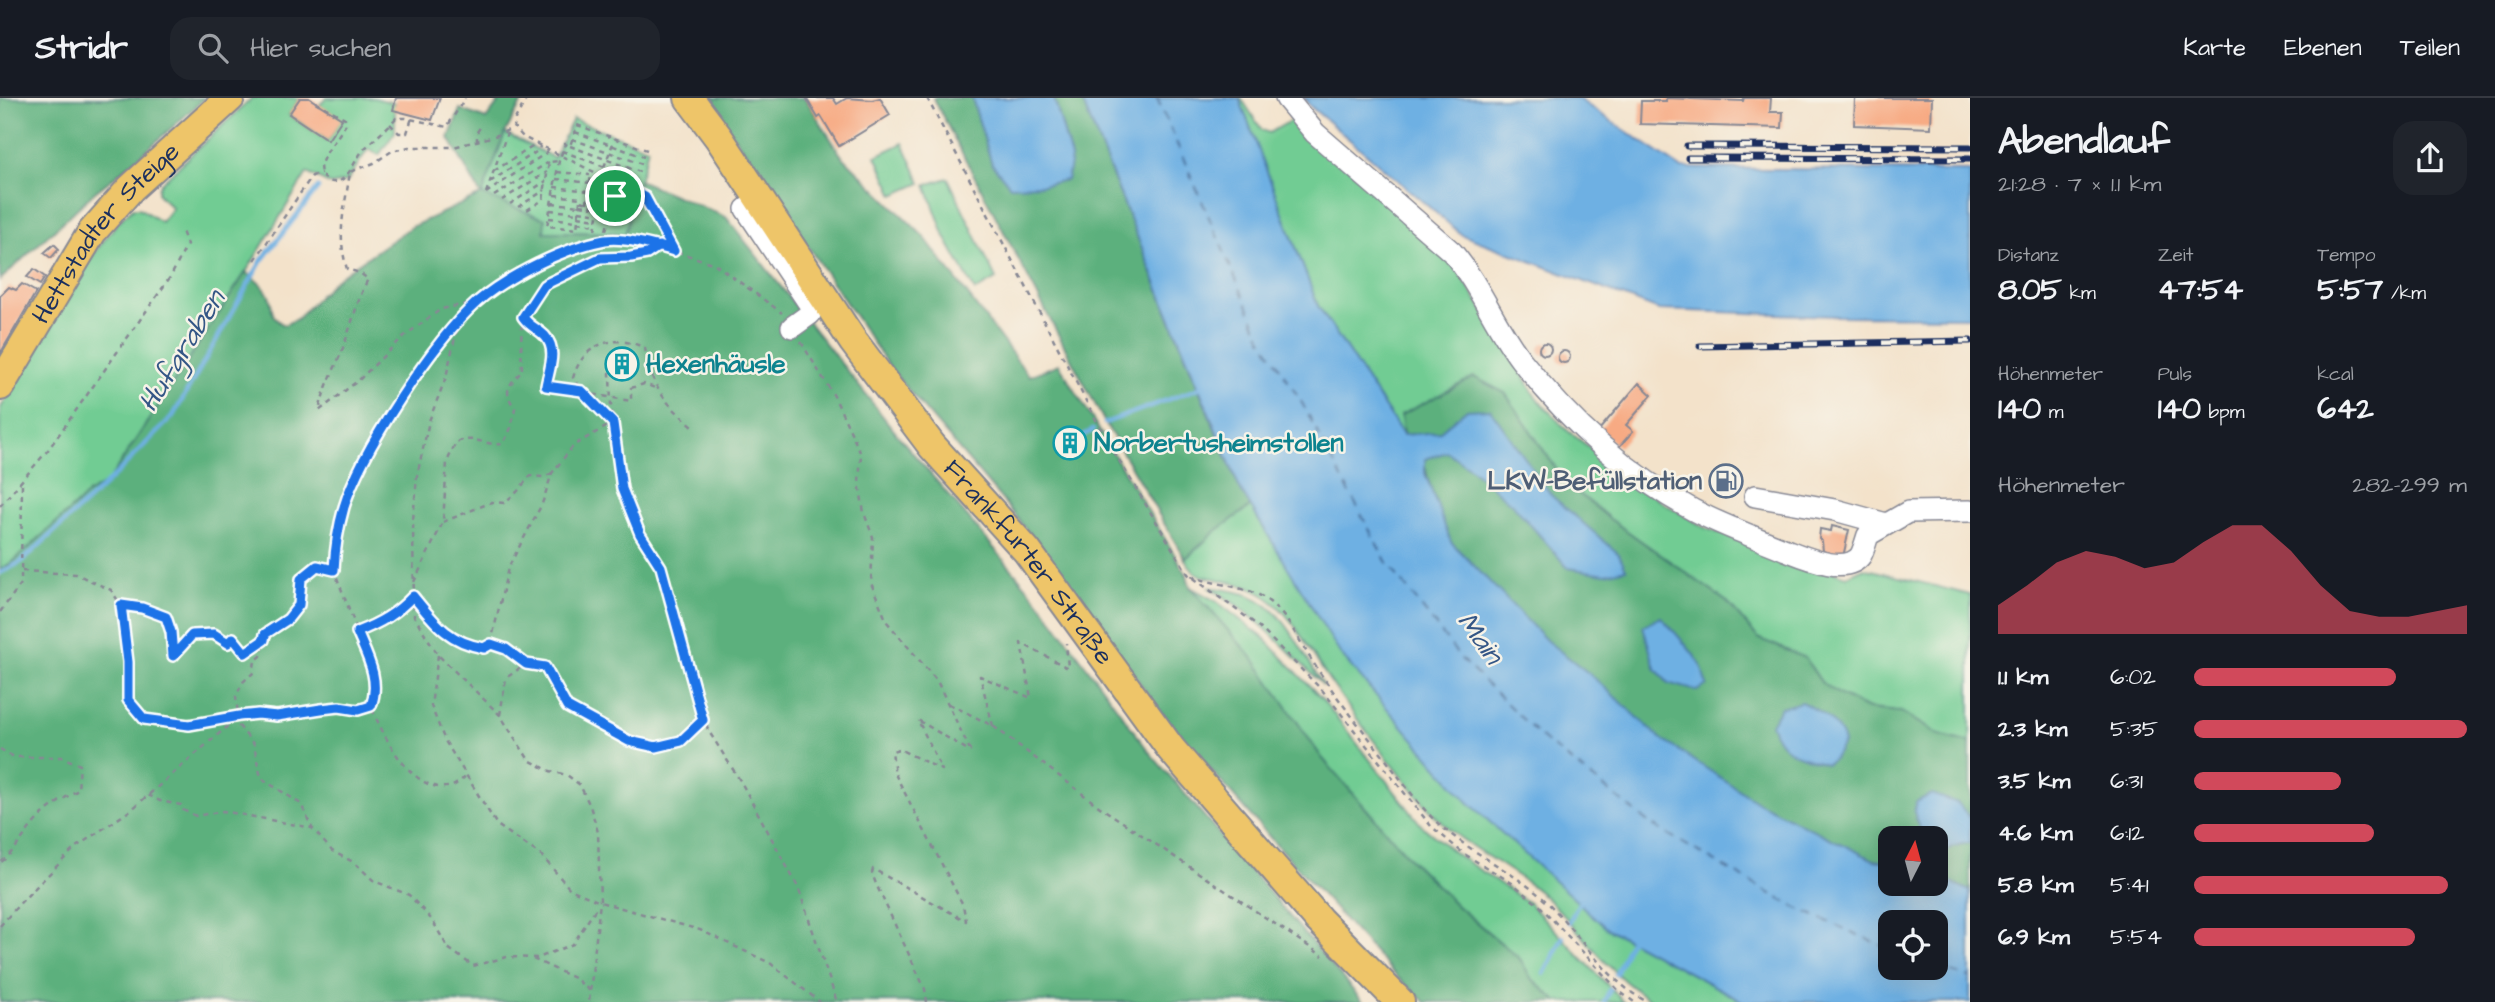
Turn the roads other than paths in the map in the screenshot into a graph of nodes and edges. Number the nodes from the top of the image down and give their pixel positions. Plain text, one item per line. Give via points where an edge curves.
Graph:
1 (230, 98) edge
2 (689, 98) edge
3 (1286, 98) edge
4 (760, 200) junction
5 (792, 327) road end
6 (0, 386) edge
7 (1755, 496) dead end
8 (1970, 511) edge
9 (1886, 524) junction
10 (1400, 1002) edge

1 - 6 main road, Hettstadter Steige via 131,188 98,225
2 - 4 main road, Frankfurter Straße
3 - 9 street via 1315,133 1452,252 1521,359 1594,439 1634,472 1722,524 1823,563 1852,563 1868,535
4 - 5 street via 746,209 810,305 810,314
4 - 10 main road, Frankfurter Straße via 882,381 932,446 1027,551 1171,749 1319,920
7 - 9 street
8 - 9 street via 1908,512

